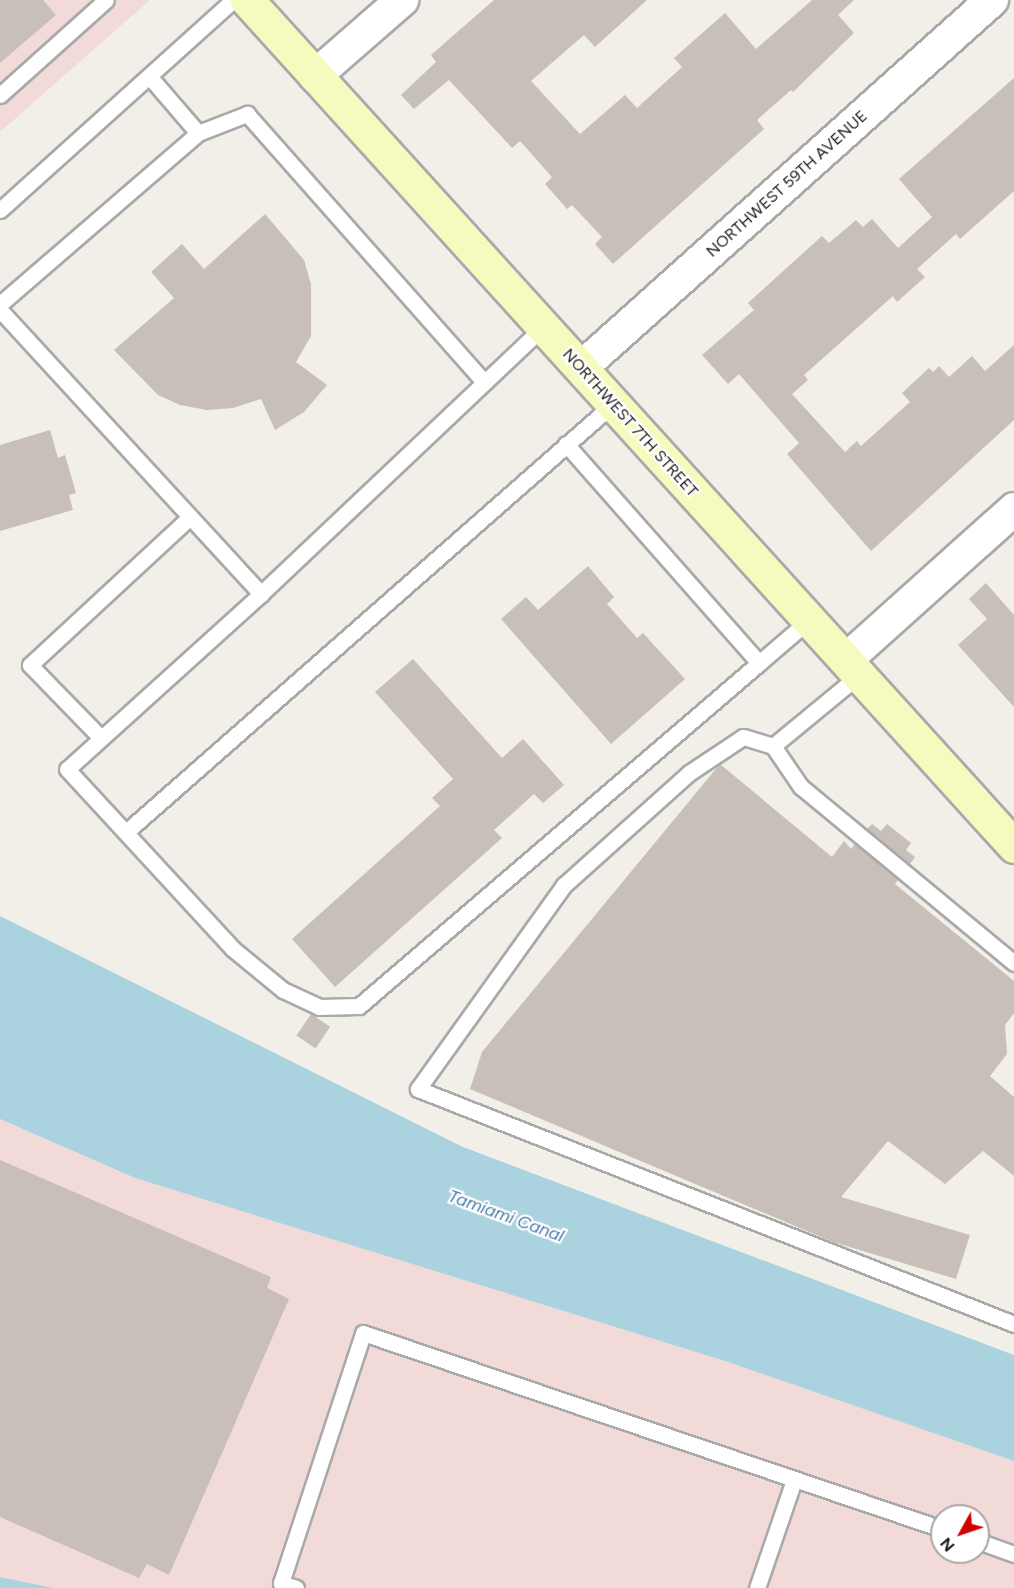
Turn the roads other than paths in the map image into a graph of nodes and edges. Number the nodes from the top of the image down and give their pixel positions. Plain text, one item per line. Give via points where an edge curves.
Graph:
1 (106, 0) edge
2 (233, 0) edge
3 (247, 0) edge
4 (402, 0) edge
5 (992, 0) edge
6 (149, 76) junction
7 (315, 76) junction
8 (0, 95) edge
9 (198, 133) junction
10 (0, 210) edge
11 (0, 304) edge
12 (0, 310) edge
13 (543, 327) junction
14 (581, 368) junction
15 (483, 382) junction
16 (613, 404) junction
17 (566, 444) junction
18 (1014, 509) edge
19 (190, 517) junction
20 (261, 594) junction
21 (809, 620) junction
22 (759, 663) junction
23 (852, 667) junction
24 (101, 738) junction
25 (773, 746) junction
26 (126, 832) junction
27 (1014, 846) edge
28 (1014, 963) edge
29 (1014, 1324) edge
30 (794, 1480) junction
31 (930, 1525) edge
32 (990, 1545) edge
33 (1014, 1554) edge
34 (296, 1588) edge
35 (757, 1588) edge

1 - 8 lane
2 - 6 lane
3 - 7 main road, NORTHWEST 7TH STREET
4 - 7 street
5 - 14 street, NORTHWEST 59TH AVENUE
6 - 9 lane
6 - 10 lane
7 - 13 main road, NORTHWEST 7TH STREET
9 - 11 lane
9 - 15 lane via 247,114
12 - 19 lane
13 - 14 main road, NORTHWEST 7TH STREET
13 - 15 lane
14 - 16 main road, NORTHWEST 7TH STREET
15 - 20 lane
16 - 17 lane
16 - 21 main road, NORTHWEST 7TH STREET
17 - 22 lane
17 - 26 lane
18 - 23 street
19 - 20 lane
19 - 24 lane via 30,665
20 - 24 lane
21 - 22 lane
21 - 23 main road, NORTHWEST 7TH STREET
22 - 26 lane via 359,1006 319,1007 283,990 233,949
23 - 25 lane
23 - 27 main road, NORTHWEST 7TH STREET
24 - 26 lane via 67,770
25 - 28 lane via 801,787
25 - 29 lane via 742,737 689,773 564,885 418,1089
30 - 31 lane
30 - 34 lane via 363,1334 281,1583
30 - 35 lane
32 - 33 lane

